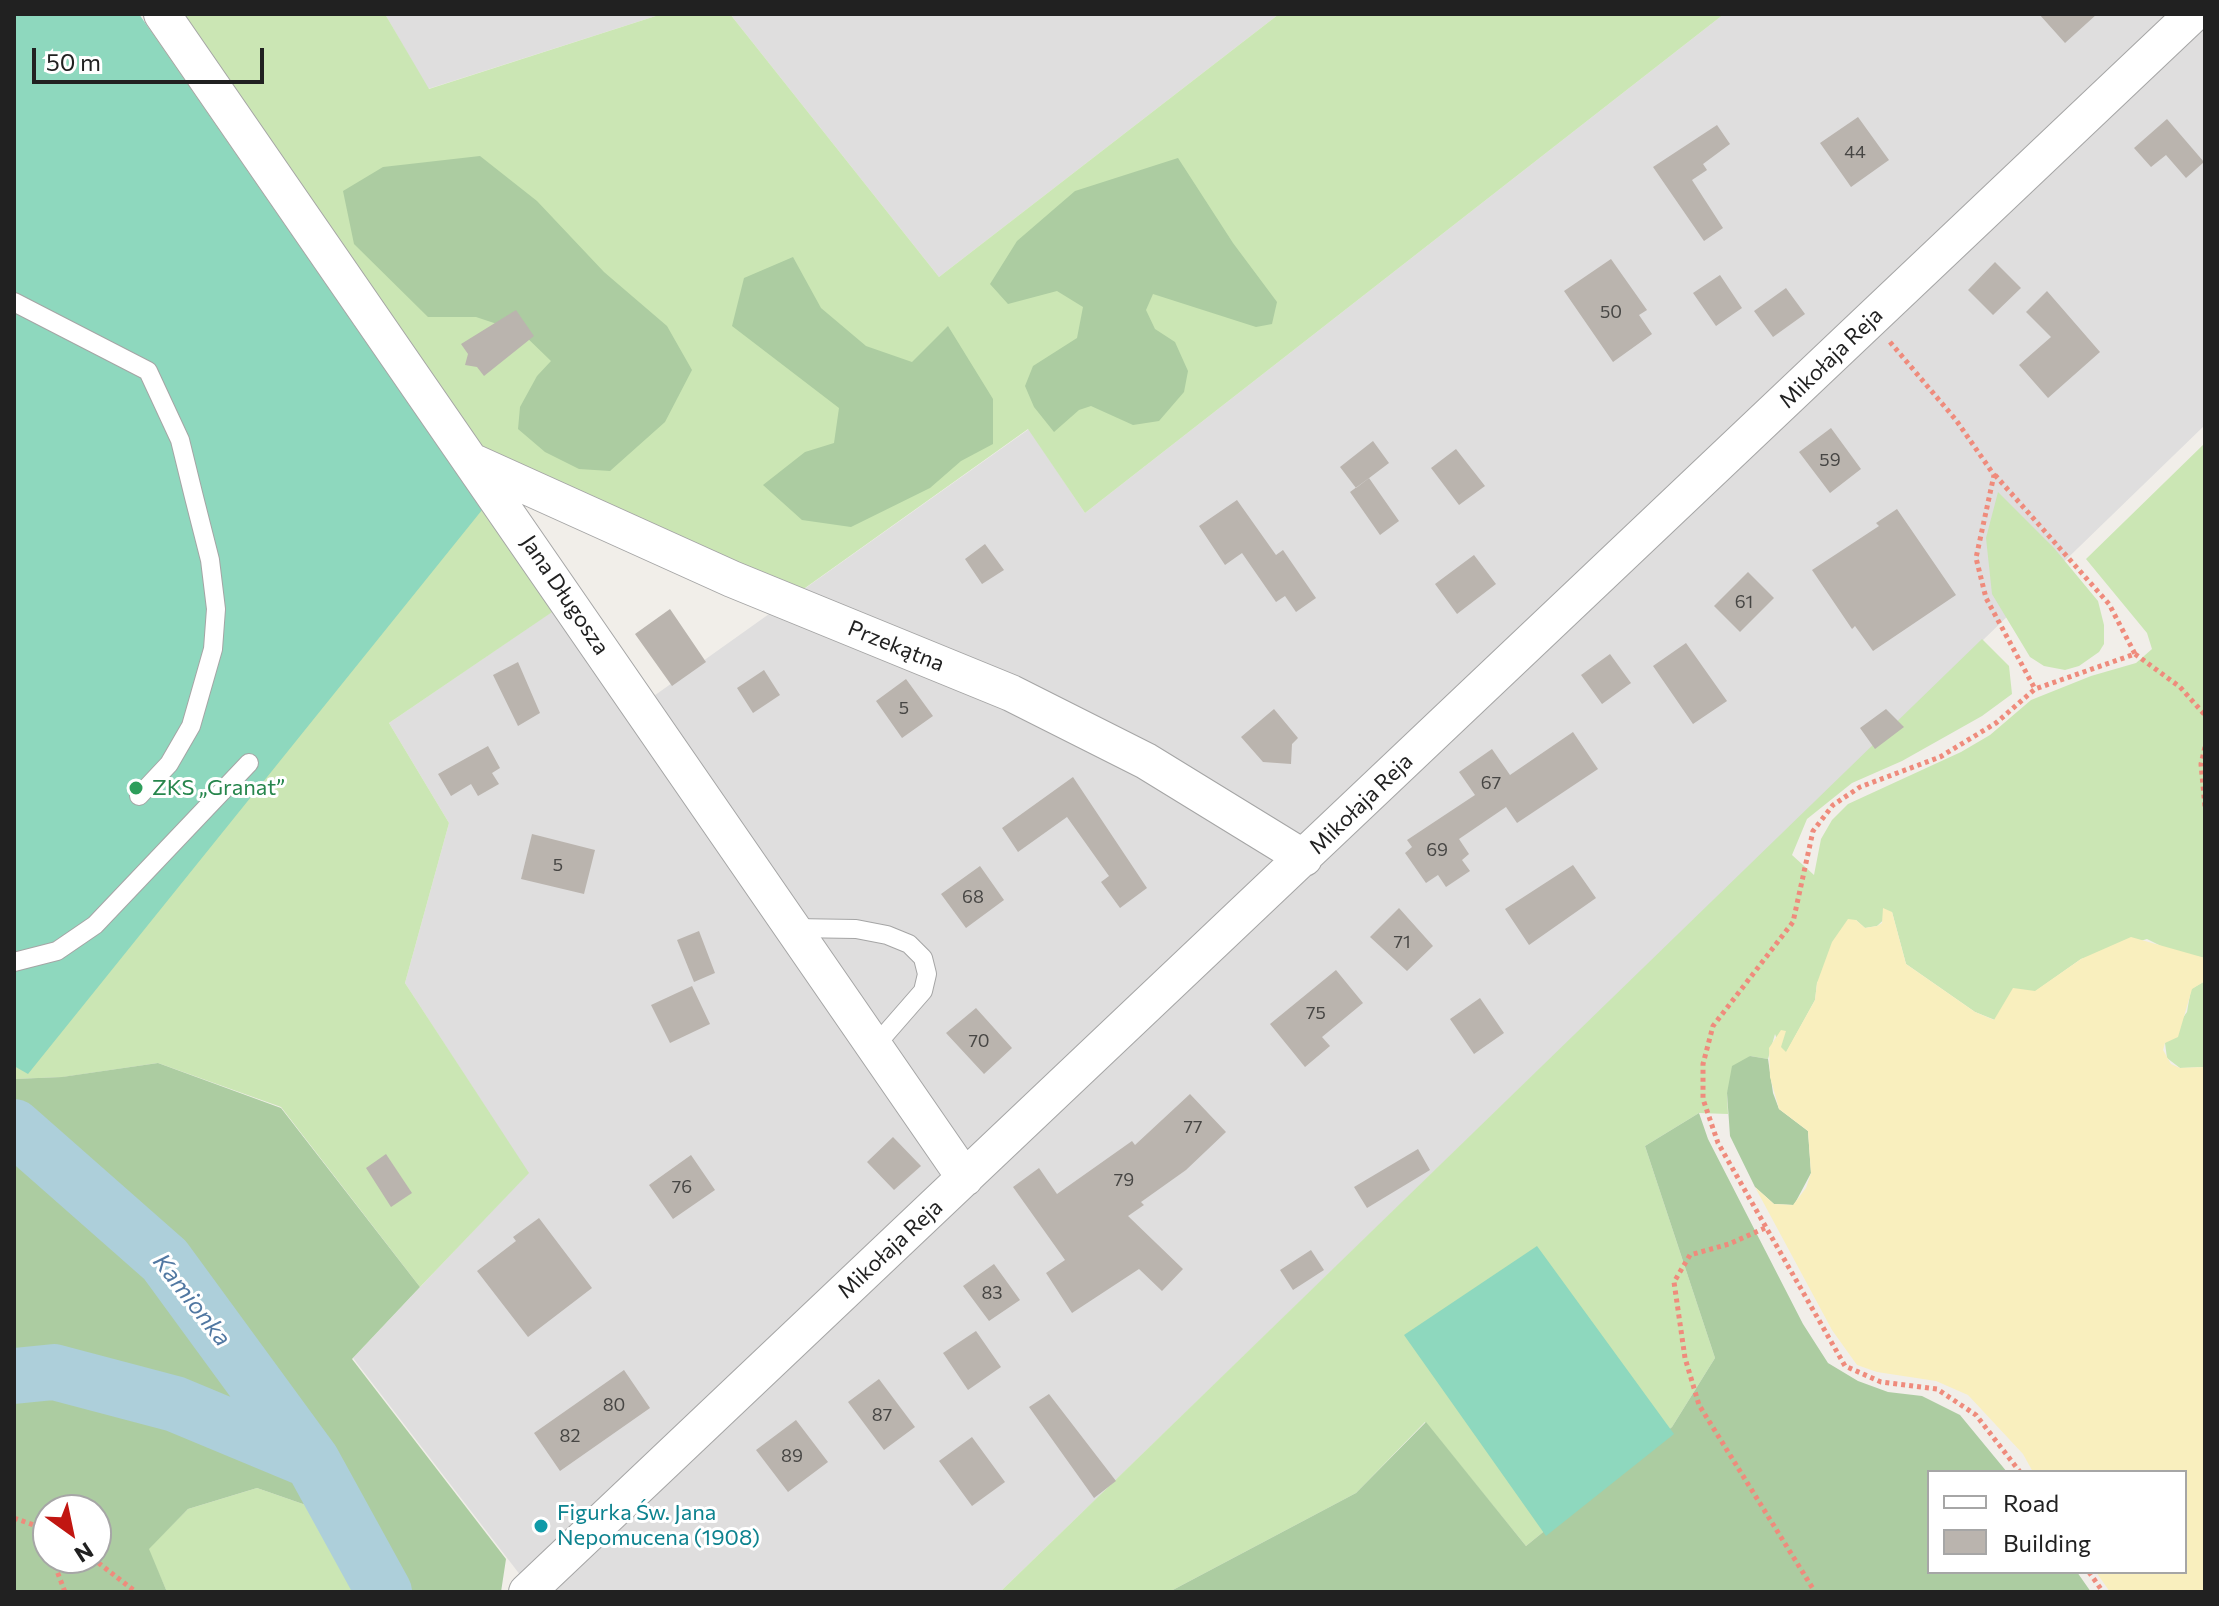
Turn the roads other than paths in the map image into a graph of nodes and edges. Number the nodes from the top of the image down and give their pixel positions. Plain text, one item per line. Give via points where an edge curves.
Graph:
1 (162, 14) edge
2 (2193, 14) edge
3 (14, 302) edge
4 (473, 462) junction
5 (249, 763) dead end
6 (139, 796) dead end
7 (1304, 858) junction
8 (793, 928) junction
9 (14, 962) edge
10 (875, 1046) junction
11 (965, 1178) junction
12 (527, 1592) edge

1 - 4 street, Jana Długosza
2 - 7 street, Mikołaja Reja
3 - 6 lane via 148,371 183,454 210,560 216,609 213,649 191,726 169,764
4 - 7 street, Przekątna via 732,579 1011,693 1146,761
4 - 8 street, Jana Długosza
5 - 9 lane via 95,925 57,951
7 - 11 street, Mikołaja Reja
8 - 10 street, Jana Długosza
8 - 10 lane via 887,935 909,944 923,958 923,991
10 - 11 street, Jana Długosza
11 - 12 street, Mikołaja Reja

